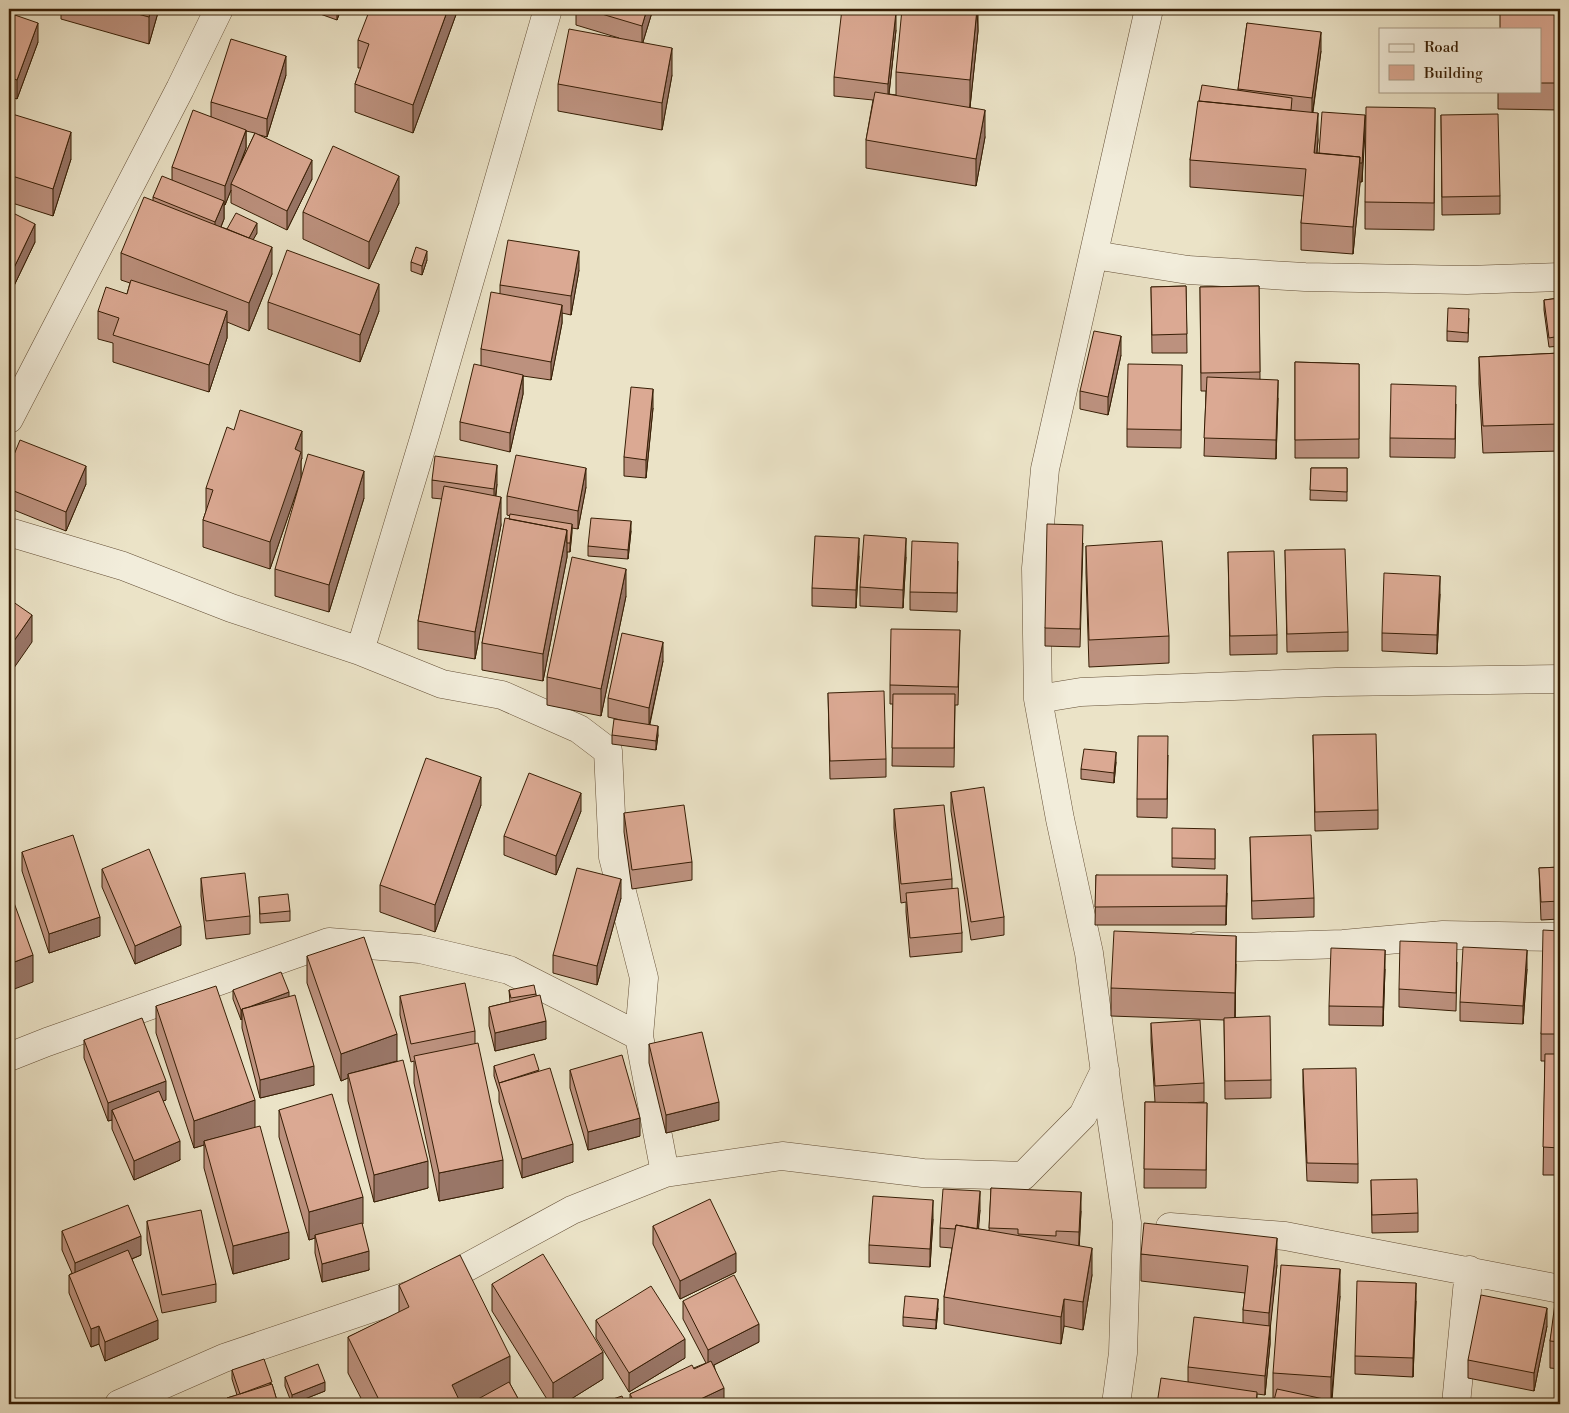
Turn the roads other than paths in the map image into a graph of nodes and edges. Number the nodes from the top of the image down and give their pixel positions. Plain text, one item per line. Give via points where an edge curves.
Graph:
1 (219, 9) edge
2 (548, 9) edge
3 (1149, 9) edge
4 (1094, 255) junction
5 (1560, 277) edge
6 (9, 419) edge
7 (9, 532) edge
8 (360, 651) junction
9 (1560, 679) edge
10 (1038, 699) junction
11 (1560, 937) edge
12 (1177, 946) edge
13 (639, 1036) junction
14 (9, 1057) edge
15 (1104, 1070) junction
16 (665, 1173) junction
17 (1126, 1223) junction
18 (1469, 1270) junction
19 (1560, 1289) edge
20 (119, 1404) edge
21 (1116, 1404) edge
22 (1456, 1404) edge

1 - 6 street
2 - 8 street
3 - 4 street
4 - 5 street via 1188,270 1305,277 1467,280
4 - 10 street via 1045,469 1036,568
7 - 8 street via 123,566 231,608
8 - 13 street via 442,684 502,696 579,729 608,752 613,857 644,978
9 - 10 street via 1179,688 1081,692
10 - 15 street via 1060,819 1102,952
11 - 12 street via 1443,935 1333,944
13 - 14 street via 509,970 420,949 329,942
13 - 16 street
15 - 16 street via 1082,1115 1023,1176 923,1174 782,1156
15 - 17 street
16 - 20 street via 572,1210 425,1290 224,1358
17 - 18 street via 1284,1236
17 - 21 street via 1123,1353
18 - 19 street
18 - 22 street

